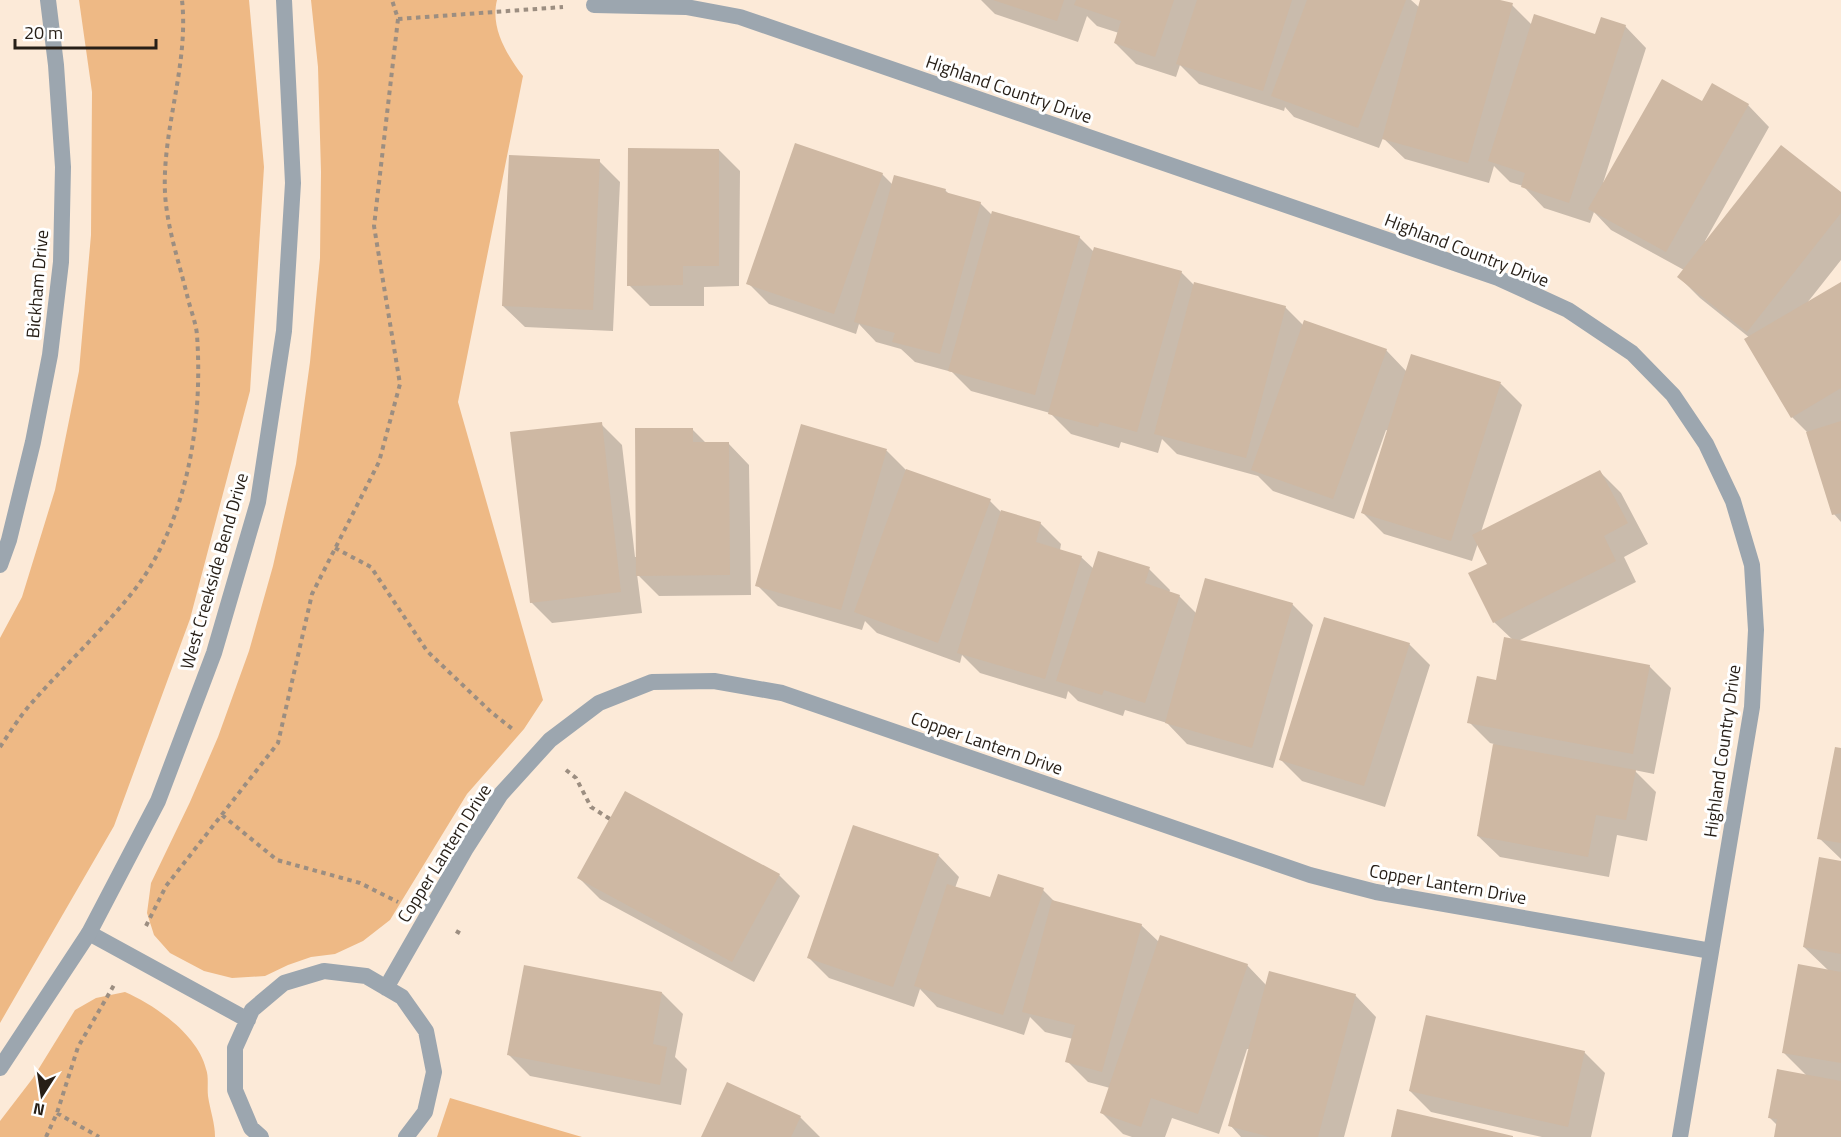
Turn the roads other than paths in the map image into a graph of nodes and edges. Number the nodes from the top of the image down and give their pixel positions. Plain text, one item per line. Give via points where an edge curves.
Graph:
1 (48, 0) edge
2 (284, 0) edge
3 (594, 5) road end
4 (0, 565) edge
5 (88, 933) junction
6 (1711, 951) junction
7 (386, 988) junction
8 (248, 1020) junction
9 (0, 1068) edge
10 (261, 1137) edge
11 (406, 1137) edge
12 (1680, 1137) edge

1 - 4 street, Bickham Drive via 63,167 61,262 50,355 33,442
2 - 5 street, West Creekside Bend Drive via 293,183 284,331 258,502 214,653 158,801
3 - 6 street, Highland Country Drive via 686,7 740,16 1498,278 1568,310 1632,353 1672,395 1706,444 1733,501 1752,566 1756,630 1752,707
5 - 8 street
5 - 9 street, West Creekside Bend Drive
6 - 7 street, Copper Lantern Drive via 1376,892 1310,875 782,693 714,681 652,682 599,703 550,740 501,794
6 - 12 street, Highland Country Drive
7 - 8 street via 366,975 324,971 284,983 252,1010
7 - 11 street via 402,997 426,1031 434,1072 425,1112
8 - 10 street via 235,1048 235,1090 251,1128

